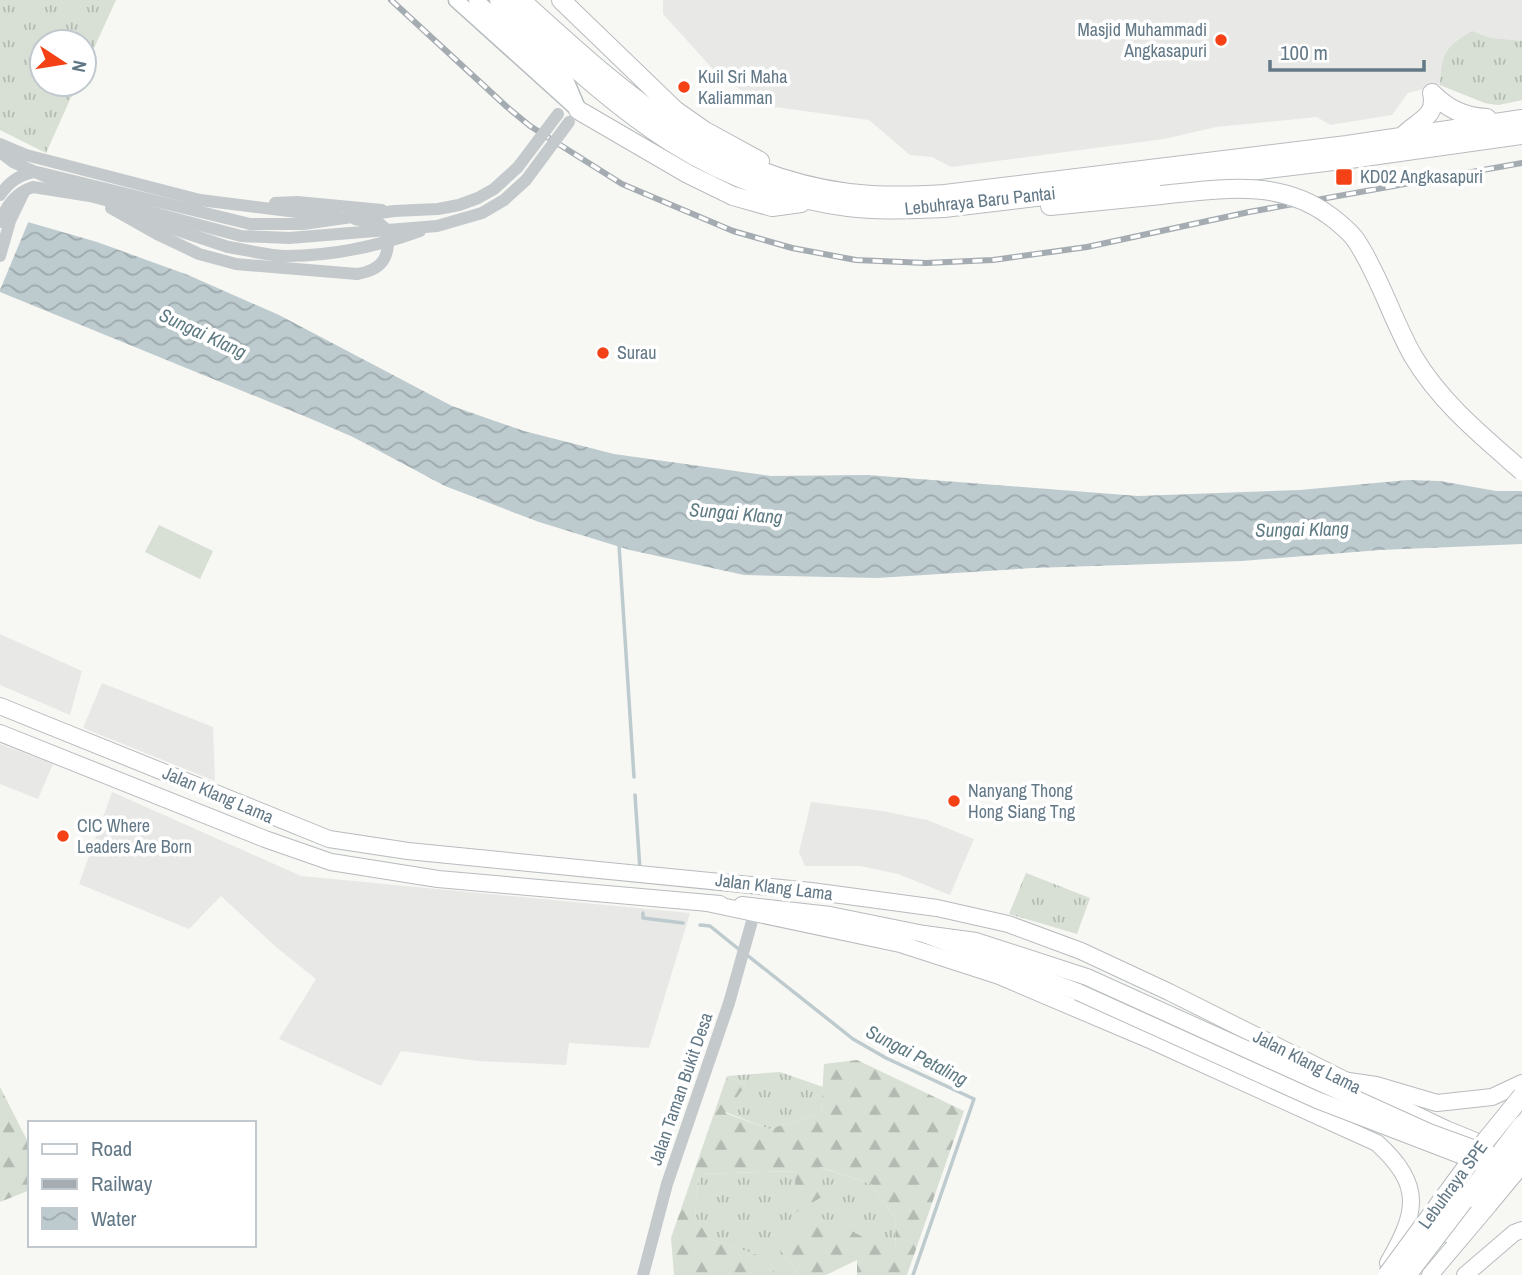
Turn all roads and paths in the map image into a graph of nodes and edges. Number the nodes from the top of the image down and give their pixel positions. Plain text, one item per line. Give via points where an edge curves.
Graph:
1 (456, 0) edge
2 (476, 0) edge
3 (499, 0) edge
4 (521, 0) edge
5 (561, 0) edge
6 (572, 111) junction
7 (1522, 118) edge
8 (663, 130) junction
9 (1522, 135) edge
10 (1401, 138) junction
11 (0, 144) edge
12 (0, 152) edge
13 (26, 189) junction
14 (0, 195) edge
15 (814, 195) junction
16 (90, 196) junction
17 (233, 205) junction
18 (944, 208) junction
19 (394, 211) junction
20 (0, 222) edge
21 (437, 226) junction
22 (0, 256) edge
23 (1522, 471) edge
24 (0, 706) edge
25 (0, 723) edge
26 (0, 733) edge
27 (43, 749) junction
28 (707, 904) junction
29 (754, 914) junction
30 (924, 934) junction
31 (1337, 1077) junction
32 (1522, 1083) edge
33 (1522, 1096) edge
34 (1385, 1100) junction
35 (1315, 1114) junction
36 (1522, 1125) edge
37 (1522, 1147) edge
38 (1474, 1157) junction
39 (1522, 1158) edge
40 (1522, 1166) edge
41 (1522, 1177) edge
42 (1483, 1203) junction
43 (1519, 1229) edge
44 (643, 1275) edge
45 (1384, 1275) edge
46 (1409, 1275) edge
47 (1430, 1275) edge
48 (1465, 1275) edge

1 - 6 main road
2 - 6 main road via 567,82 578,104
3 - 8 highway, Lebuhraya Baru Pantai via 620,107
4 - 8 highway, Lebuhraya Baru Pantai
5 - 15 highway via 675,110
6 - 15 highway via 733,196 772,208
6 - 19 street, bridge via 558,114 494,189 459,205
6 - 21 street, bridge via 526,180 504,200 482,213
7 - 10 highway, Lebuhraya Baru Pantai
7 - 10 highway via 1466,116 1432,93 1431,113
8 - 15 highway, Lebuhraya Baru Pantai via 730,175 766,189
9 - 18 highway, Lebuhraya Baru Pantai
10 - 15 highway, Lebuhraya Baru Pantai via 945,194
11 - 17 street via 75,169
12 - 21 street, bridge via 127,213 228,247 286,256 347,251
13 - 16 street, bridge via 45,187
13 - 20 street, bridge via 10,203
13 - 22 street
14 - 19 street, bridge via 24,174 37,172 250,224 303,224
15 - 18 highway, Lebuhraya Baru Pantai via 876,209
16 - 17 street, bridge via 199,254 236,264 357,274 375,271 386,255 388,231 368,220
16 - 21 street, bridge via 241,236 289,238
17 - 19 street, bridge via 297,202
18 - 23 highway, bridge via 976,213 1259,188 1291,194 1318,208 1356,240 1413,355 1439,394
24 - 31 main road, Jalan Klang Lama via 329,839 408,852 881,900 1008,925 1082,951
25 - 27 main road via 25,733
26 - 27 main road, Jalan Klang Lama
27 - 28 main road, Jalan Klang Lama via 331,862 438,879
28 - 29 main road
28 - 30 main road, Jalan Klang Lama via 830,915
29 - 35 main road via 908,947 999,976
29 - 44 street, Jalan Taman Bukit Desa via 729,1003 667,1184
30 - 40 main road, bridge via 976,941 1087,977 1429,1132
30 - 41 main road, Jalan Klang Lama, bridge via 1078,992 1317,1100
31 - 32 main road via 1437,1103 1492,1097
31 - 34 main road, Jalan Klang Lama
31 - 35 main road via 1330,1106
33 - 45 highway, Lebuhraya SPE, bridge
34 - 38 main road via 1402,1125
34 - 39 main road, Jalan Klang Lama
35 - 45 main road via 1377,1143 1405,1175 1411,1202 1405,1232
36 - 46 highway, Lebuhraya SPE, bridge
37 - 42 main road, bridge
38 - 41 main road
38 - 45 main road
40 - 42 main road, bridge
42 - 46 main road
42 - 47 main road
43 - 48 main road

